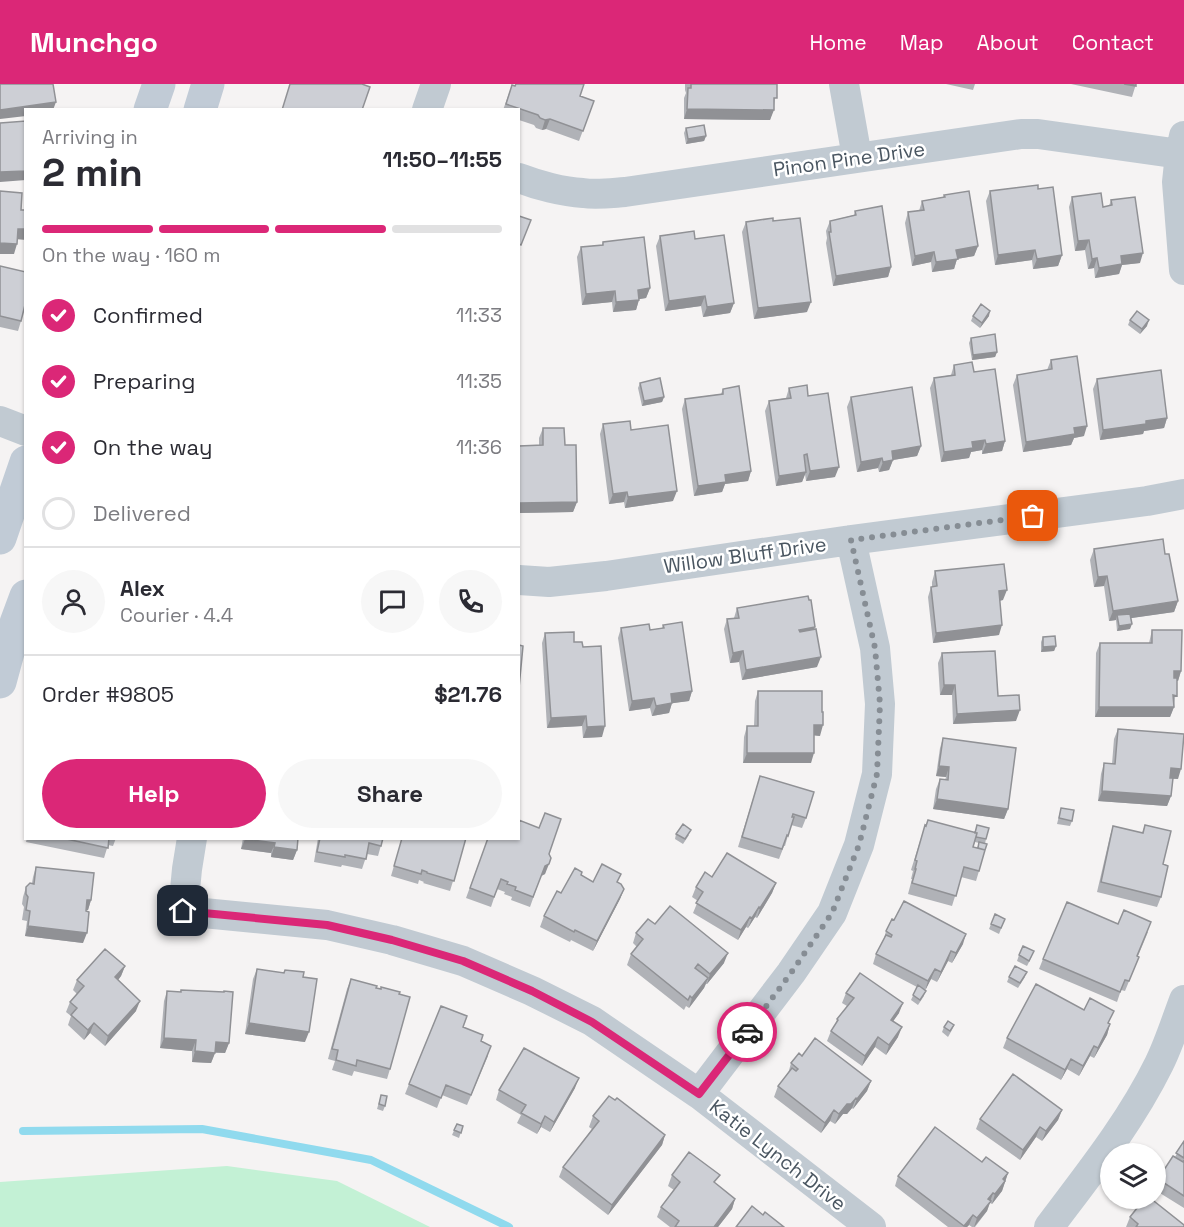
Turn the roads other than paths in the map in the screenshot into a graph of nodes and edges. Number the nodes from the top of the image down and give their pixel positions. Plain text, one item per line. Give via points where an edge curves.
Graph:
1 (159, 84) edge
2 (208, 84) edge
3 (436, 84) edge
4 (844, 84) edge
5 (151, 108) edge
6 (201, 108) edge
7 (428, 108) edge
8 (1182, 144) edge
9 (857, 157) junction
10 (520, 178) edge
11 (1184, 270) edge
12 (0, 421) edge
13 (24, 429) edge
14 (24, 468) edge
15 (1184, 494) edge
16 (0, 538) edge
17 (851, 540) junction
18 (520, 580) edge
19 (24, 601) edge
20 (0, 682) edge
21 (192, 840) edge
22 (1184, 1000) edge
23 (699, 1094) junction
24 (871, 1227) edge
25 (1049, 1227) edge

1 - 5 main road
2 - 6 main road
3 - 7 street
4 - 9 street
8 - 9 street, Pinon Pine Drive via 1021,134
8 - 11 street via 1177,182
9 - 10 street, Pinon Pine Drive via 600,194 581,194
12 - 13 street
14 - 16 main road
15 - 17 street, Willow Bluff Drive
17 - 18 street, Willow Bluff Drive via 606,576 549,582
17 - 23 street via 875,648 880,704 877,774 859,845 832,913
19 - 20 main road
21 - 23 street, Katie Lynch Drive via 183,911 327,925 463,961 592,1022
22 - 25 street via 1160,1063 1140,1099
23 - 24 street, Katie Lynch Drive

